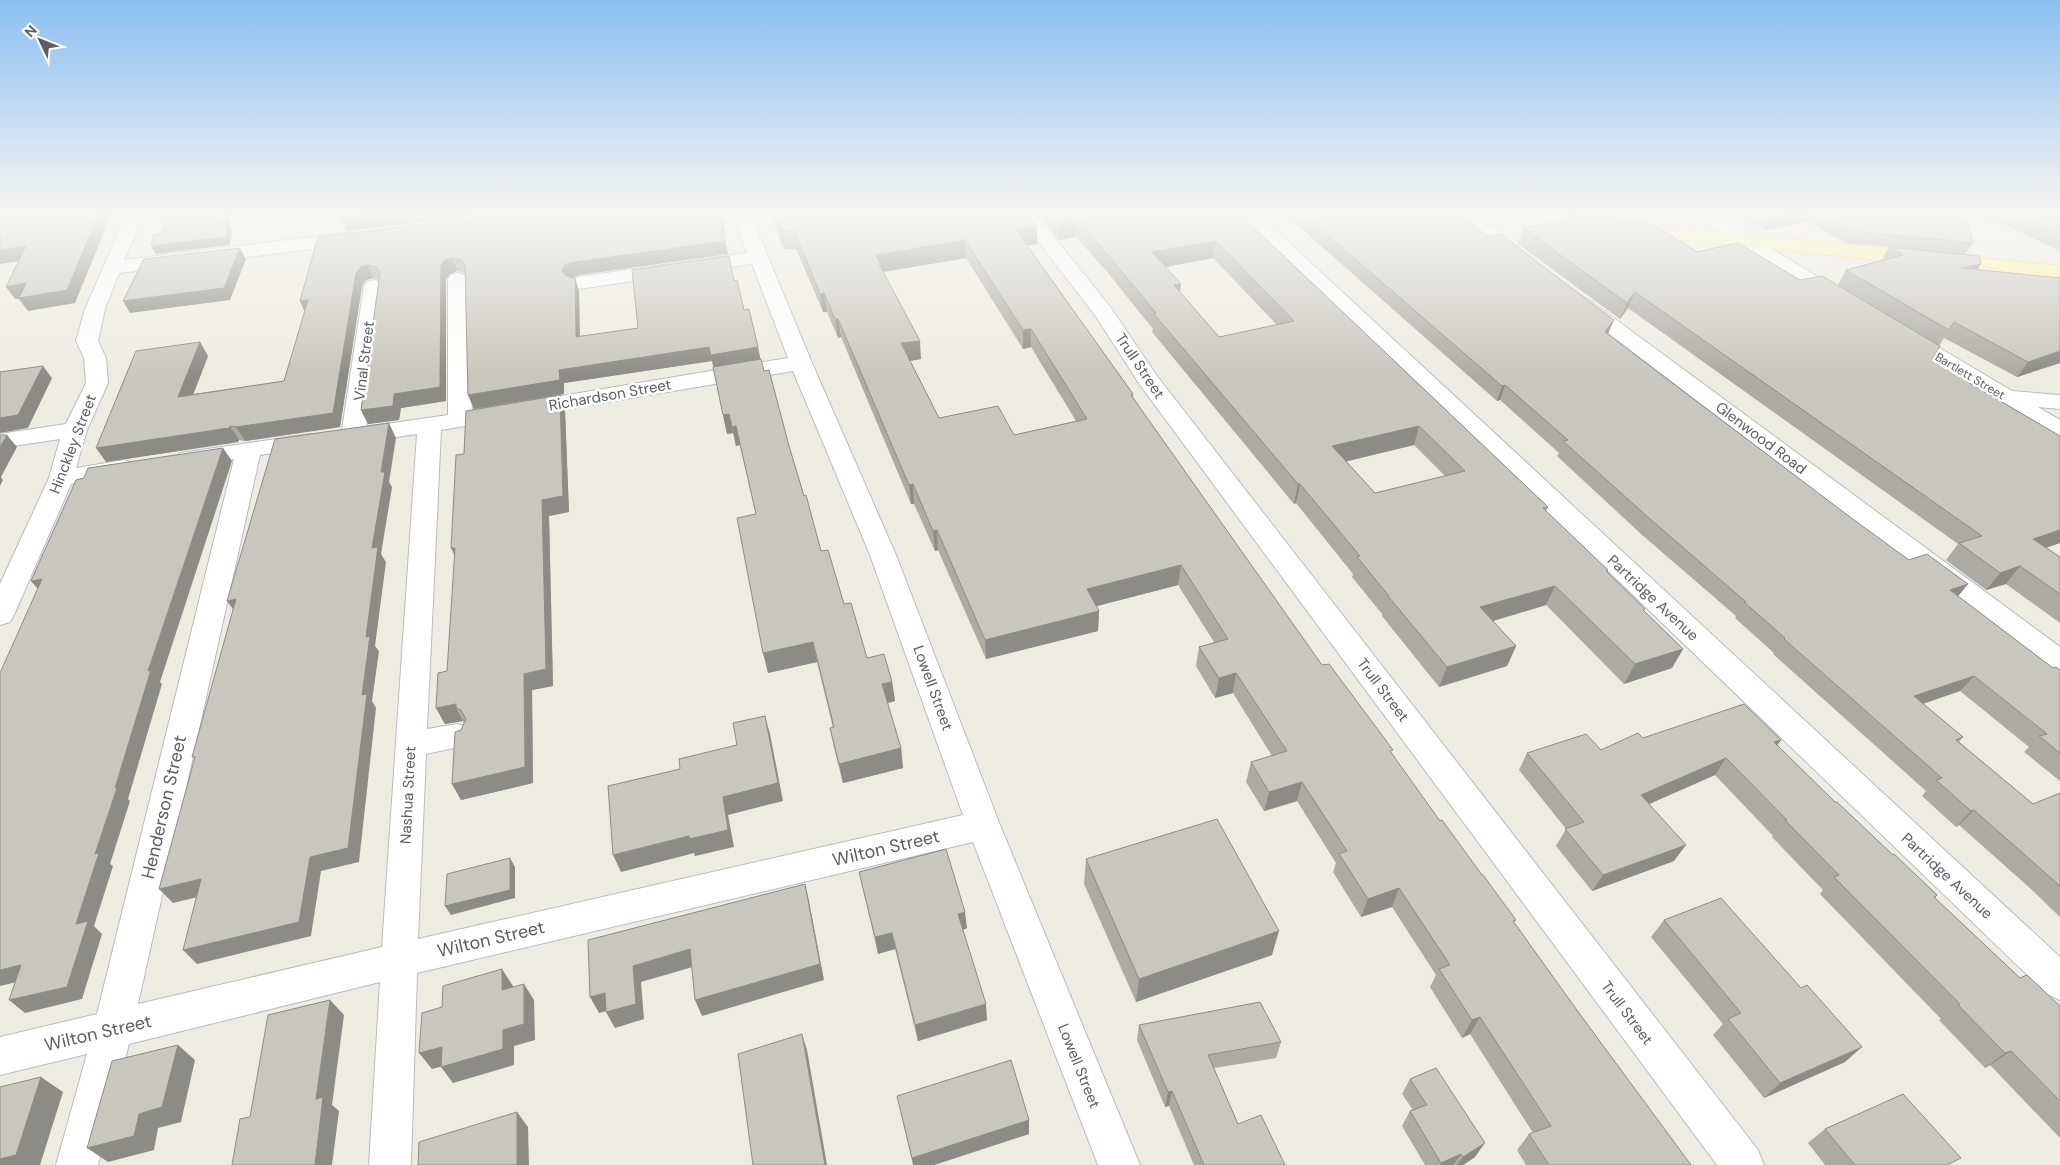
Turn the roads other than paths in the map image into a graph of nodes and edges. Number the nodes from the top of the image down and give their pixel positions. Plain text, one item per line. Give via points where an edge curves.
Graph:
1 (116, 267) edge
2 (691, 267) edge
3 (763, 267) edge
4 (1068, 267) edge
5 (1304, 267) edge
6 (1788, 267) edge
7 (2014, 267) edge
8 (111, 268) joint
9 (2060, 272) edge
10 (458, 279) dead end
11 (578, 283) dead end
12 (374, 286) dead end
13 (1567, 292) edge
14 (1861, 311) edge
15 (1887, 326) edge
16 (801, 363) junction
17 (2006, 398) junction
18 (2060, 402) edge
19 (460, 420) junction
20 (429, 424) junction
21 (75, 430) junction
22 (2060, 430) edge
23 (353, 436) junction
24 (0, 441) edge
25 (249, 449) junction
26 (61, 478) junction
27 (8, 579) edge
28 (0, 615) edge
29 (2060, 662) edge
30 (457, 736) edge
31 (411, 744) junction
32 (984, 825) junction
33 (400, 960) junction
34 (2060, 982) edge
35 (112, 1030) junction
36 (0, 1056) edge
37 (77, 1165) edge
38 (390, 1165) edge
39 (1119, 1165) edge
40 (1743, 1165) edge

1 - 8 street
2 - 11 street
3 - 16 street, Lowell Street
4 - 40 street, Trull Street via 1104,312 1148,380
5 - 34 street, Partridge Avenue
6 - 14 street
7 - 9 main road
8 - 21 street, Hinckley Street via 87,341 95,358 96,383
10 - 19 street
12 - 23 street, Vinal Street
13 - 29 street, Glenwood Road
15 - 17 street, Bartlett Street
16 - 19 street, Richardson Street
16 - 32 street, Lowell Street via 883,555
17 - 18 street
17 - 22 street, Bartlett Street
19 - 20 street, Richardson Street
20 - 23 street, Richardson Street
20 - 31 street, Nashua Street
21 - 24 street
21 - 26 street, Hinckley Street
23 - 25 street, Richardson Street
25 - 26 street, Richardson Street
25 - 35 street, Henderson Street
26 - 27 street, Hinckley Street
27 - 28 street, Hinckley Street
30 - 31 street
31 - 33 street, Nashua Street
32 - 33 street, Wilton Street
32 - 39 street, Lowell Street
33 - 35 street, Wilton Street
33 - 38 street, Nashua Street
35 - 36 street, Wilton Street
35 - 37 street, Henderson Street

